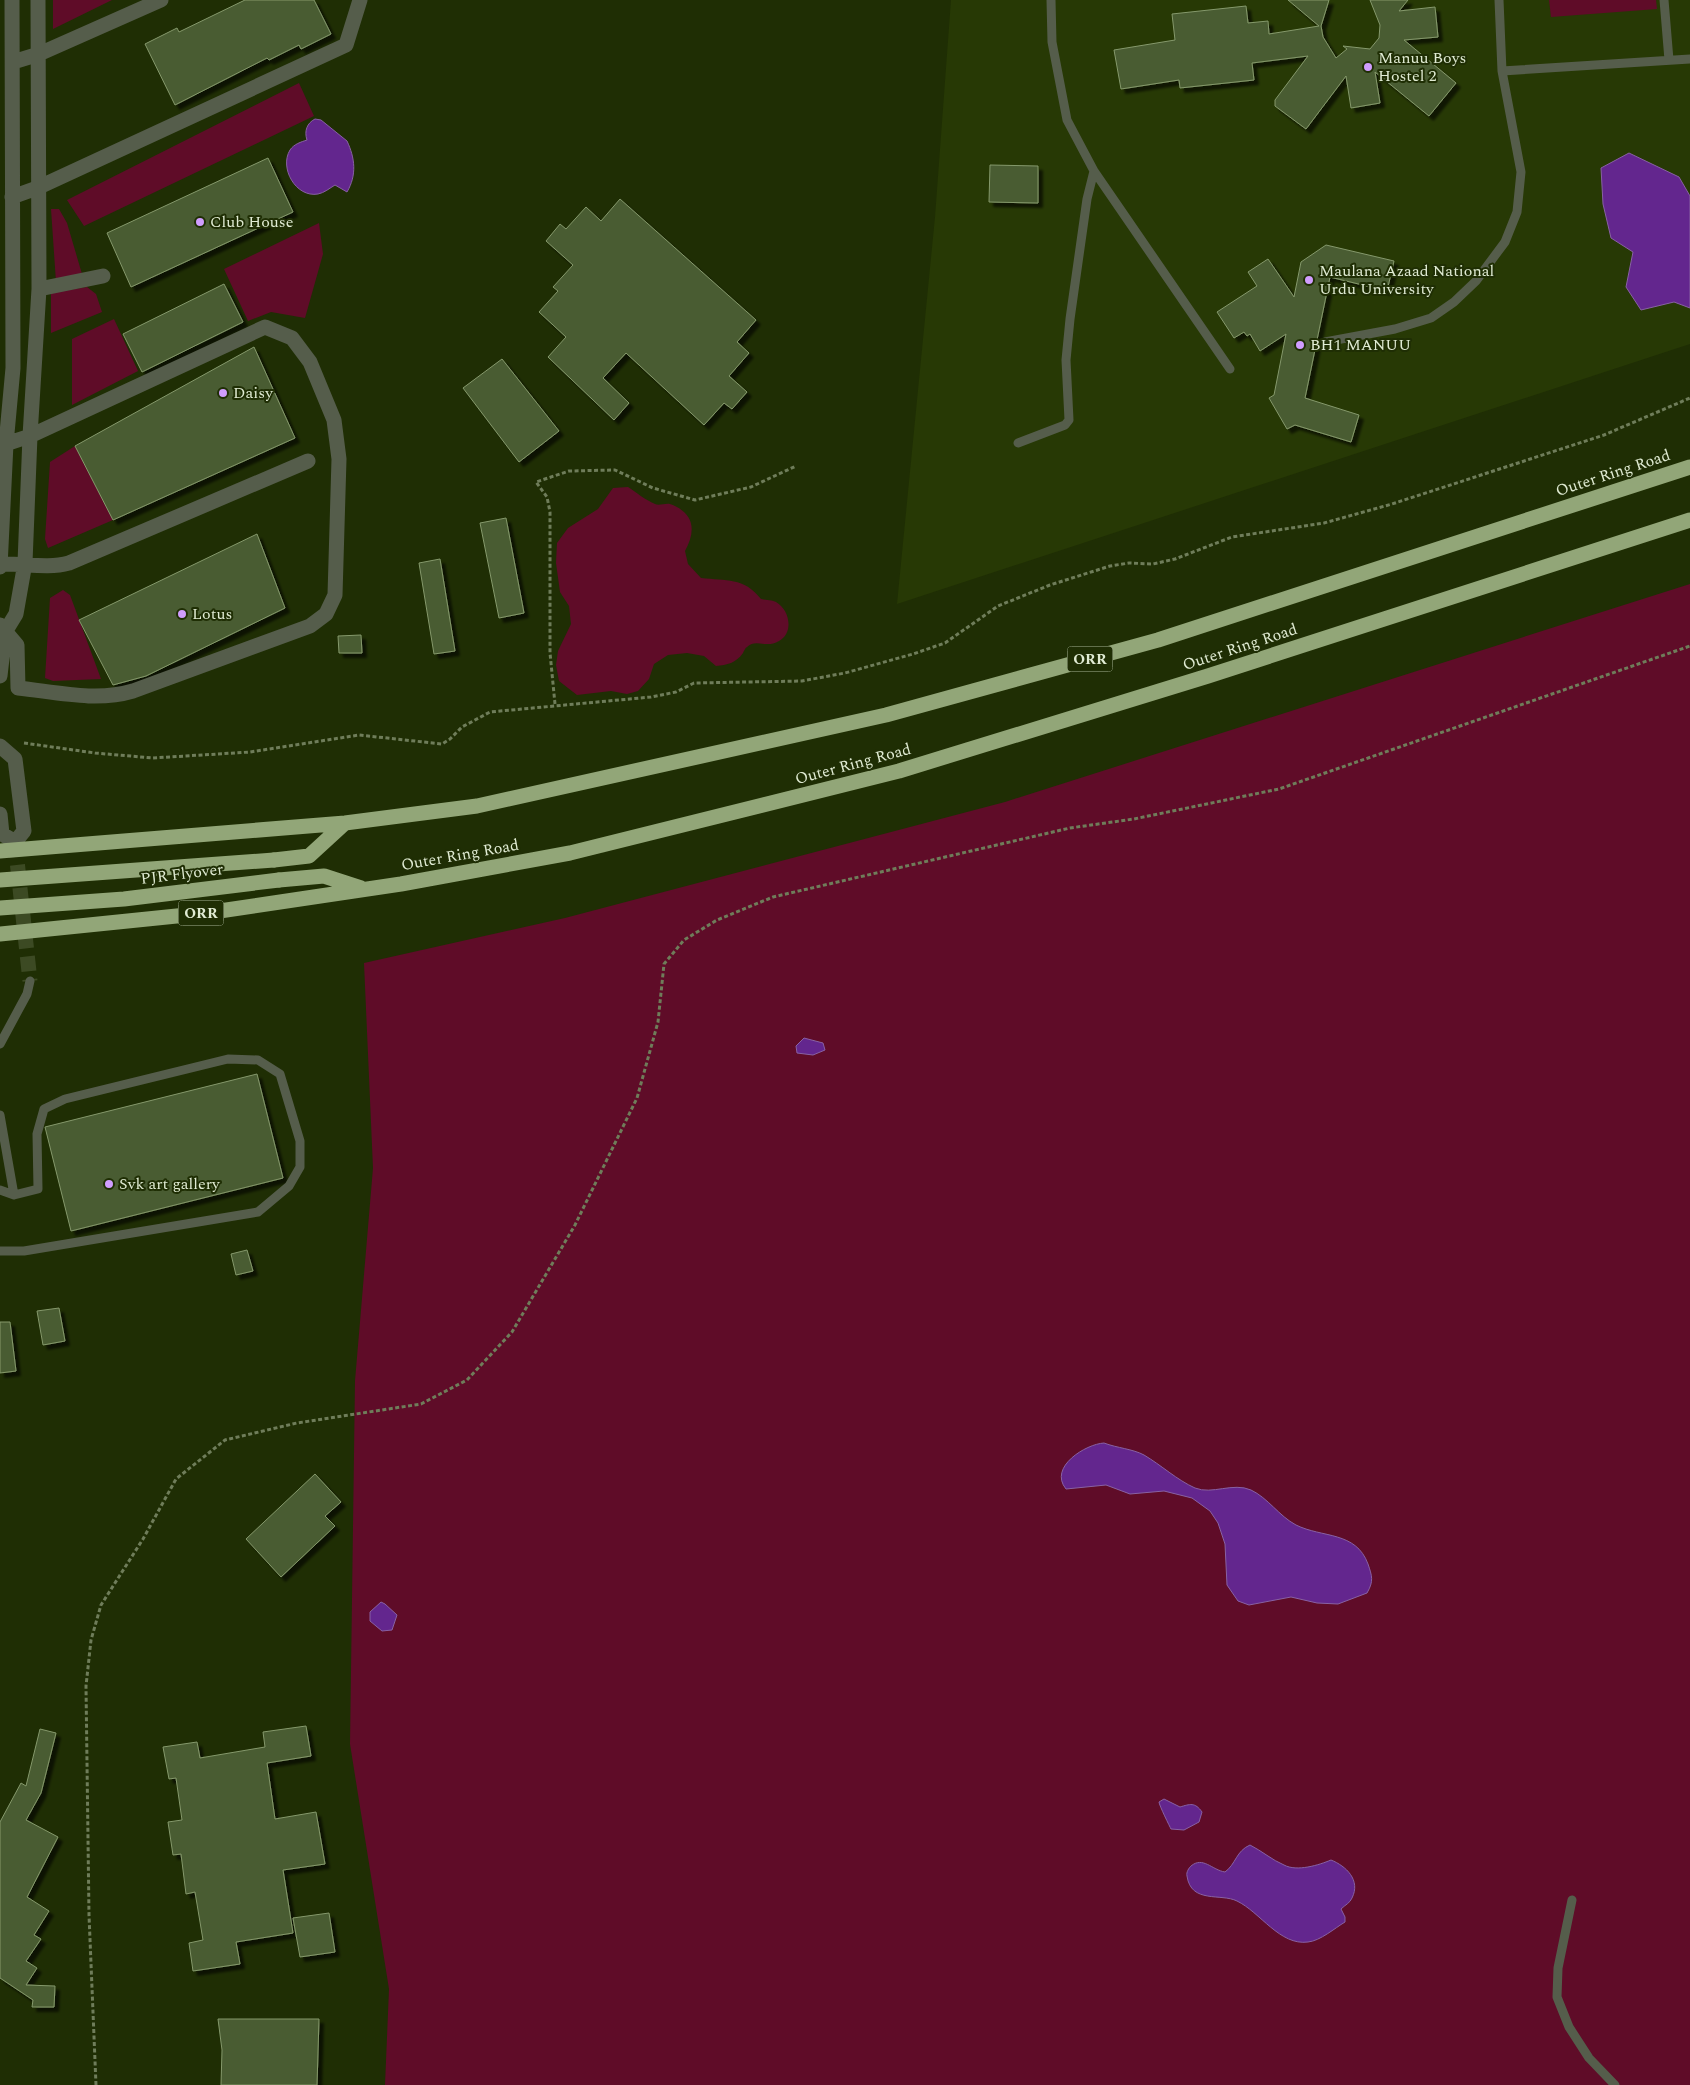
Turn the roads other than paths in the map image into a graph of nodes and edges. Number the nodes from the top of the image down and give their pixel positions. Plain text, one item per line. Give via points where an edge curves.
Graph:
1 (12, 0) edge
2 (38, 0) edge
3 (161, 0) edge
4 (360, 0) edge
5 (1051, 0) edge
6 (1498, 0) edge
7 (1664, 0) edge
8 (39, 54) junction
9 (1690, 59) edge
10 (1669, 60) junction
11 (13, 62) junction
12 (1502, 71) junction
13 (1094, 171) junction
14 (37, 188) junction
15 (12, 197) junction
16 (103, 276) dead end
17 (39, 289) junction
18 (6, 295) edge
19 (1325, 342) dead end
20 (1230, 369) dead end
21 (30, 436) junction
22 (1018, 443) dead end
23 (3, 445) edge
24 (308, 461) dead end
25 (1690, 467) edge
26 (1690, 520) edge
27 (25, 563) junction
28 (0, 565) edge
29 (2, 628) edge
30 (0, 676) edge
31 (0, 746) edge
32 (0, 814) edge
33 (345, 823) junction
34 (0, 851) edge
35 (0, 880) edge
36 (365, 889) junction
37 (0, 908) edge
38 (0, 934) edge
39 (30, 981) tunnel mouth
40 (0, 1044) edge
41 (0, 1115) edge
42 (0, 1190) edge
43 (14, 1195) junction
44 (0, 1251) edge
45 (1572, 1900) dead end
46 (1615, 2085) edge

1 - 11 street
2 - 8 street
3 - 8 street
4 - 14 street via 346,45
5 - 13 lane via 1052,42 1066,120
6 - 12 lane
7 - 10 lane
8 - 11 street
8 - 14 street
9 - 10 lane
10 - 12 lane
11 - 15 street
12 - 19 lane via 1521,172 1517,212 1505,242 1476,281 1431,318 1395,329
13 - 20 lane
13 - 22 lane via 1069,327 1066,360 1069,420 1065,425
14 - 15 street
14 - 17 street
15 - 18 street
16 - 17 street
17 - 21 street
18 - 23 street via 13,368
21 - 23 street
21 - 27 street
21 - 29 street via 265,327 292,338 310,362 334,420 339,459 335,595 326,614 310,626 116,696 96,697 18,688 17,645
23 - 28 street
24 - 27 street via 69,563 50,566
25 - 33 highway, Outer Ring Road / ORR via 1149,643 886,715 477,806
26 - 36 highway, Outer Ring Road / ORR via 1208,676 900,771 570,853
27 - 28 street
27 - 29 street via 16,614
29 - 30 street
31 - 32 street via 15,759 24,831 15,842 2,834
33 - 34 highway, Outer Ring Road / ORR
33 - 35 highway, PJR Flyover, bridge via 309,856
36 - 37 highway, PJR Flyover, bridge via 324,876 124,899
36 - 38 highway, Outer Ring Road / ORR via 206,913
39 - 40 lane via 27,994
41 - 43 lane
42 - 43 lane
43 - 44 lane via 38,1189 37,1134 44,1108 65,1099 228,1058 258,1060 280,1074 300,1141 300,1167 288,1186 258,1212 24,1251
45 - 46 lane via 1558,1968 1557,1997 1569,2027 1589,2058

